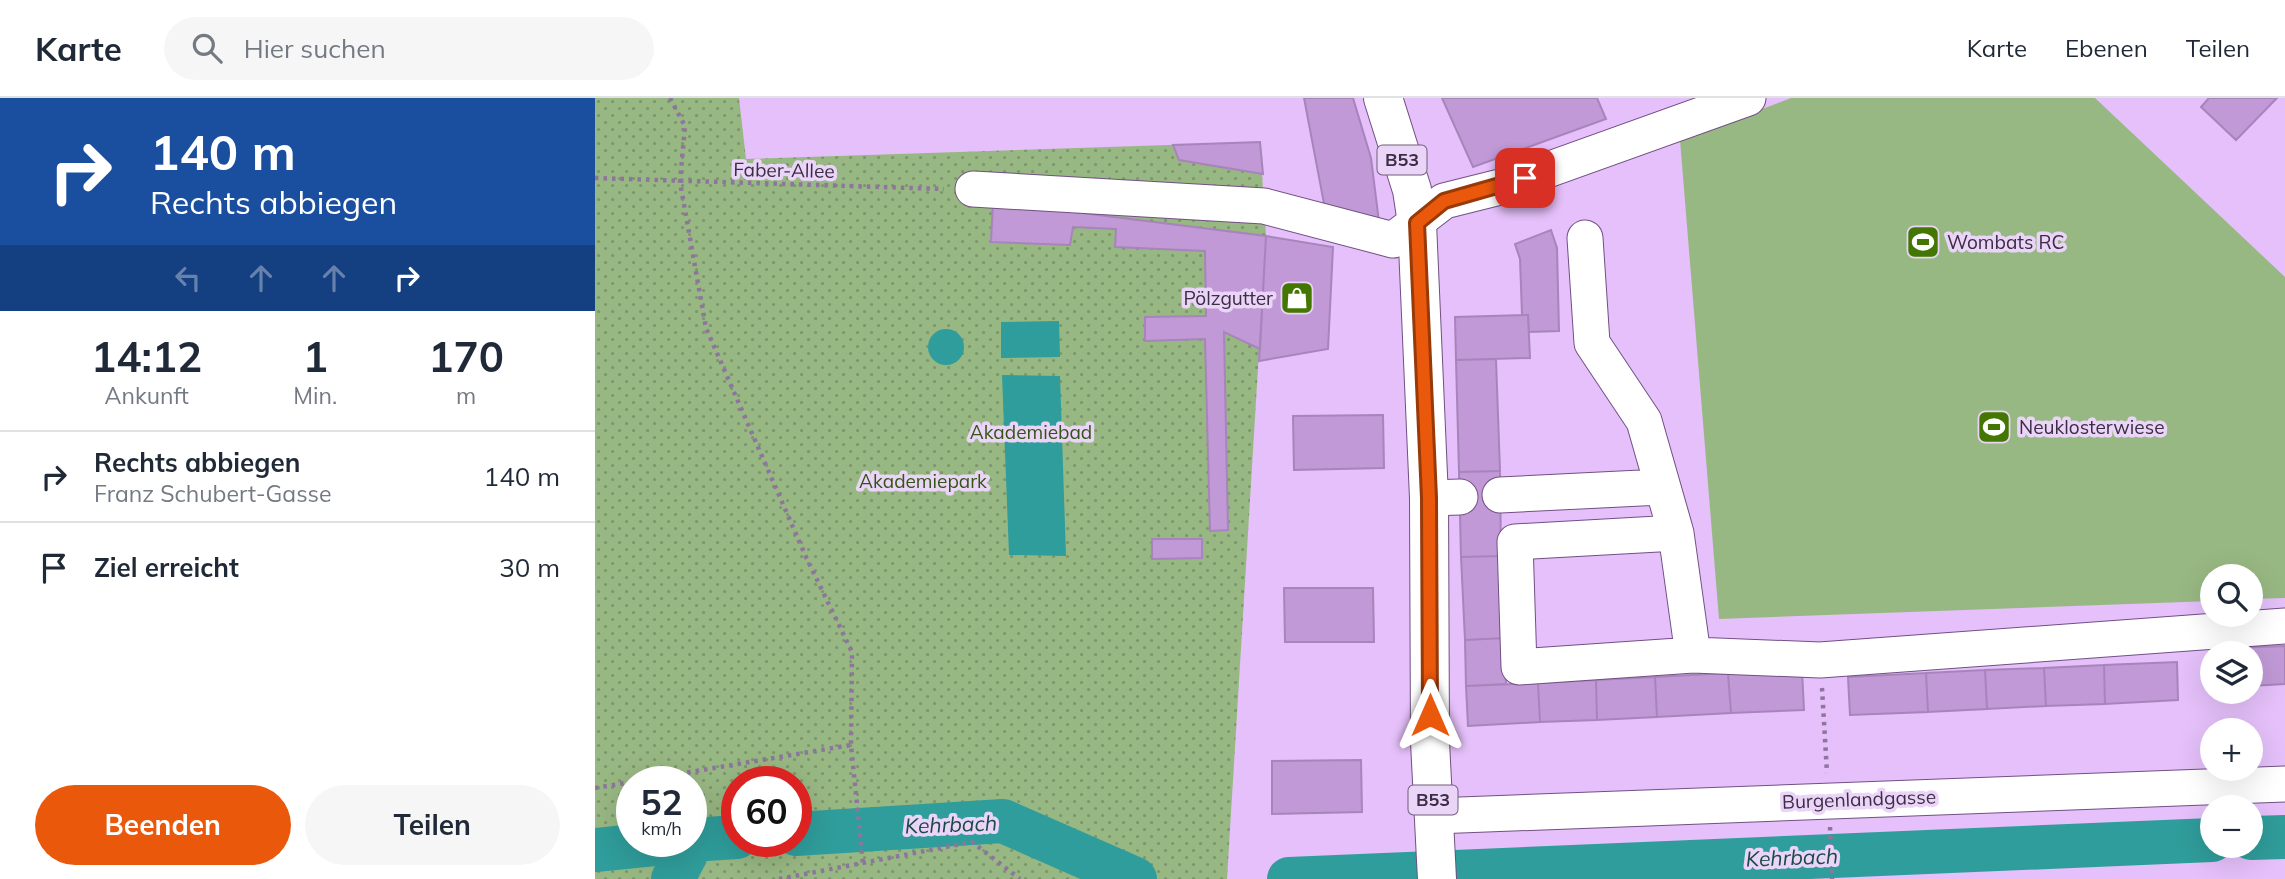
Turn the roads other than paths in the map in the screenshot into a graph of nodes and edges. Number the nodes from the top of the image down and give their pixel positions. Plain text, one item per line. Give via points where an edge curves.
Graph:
1 (1383, 98) edge
2 (1748, 98) edge
3 (973, 189) road end
4 (1417, 223) junction
5 (1585, 239) dead end
6 (1661, 487) junction
7 (1500, 495) dead end
8 (1676, 533) junction
9 (2285, 626) edge
10 (1693, 655) junction
11 (2285, 784) edge
12 (1434, 816) junction
13 (1437, 869) edge

1 - 4 main road, B53 via 1412,190
2 - 4 street via 1500,187 1444,201
3 - 4 street via 1264,206 1393,240
4 - 12 main road, B53 via 1445,498 1430,742
5 - 6 street via 1592,344 1644,421
6 - 7 street
6 - 8 street
8 - 10 street
8 - 10 street via 1515,542 1519,667
9 - 10 street via 1820,660
11 - 12 street, Burgenlandgasse
12 - 13 main road, B53

